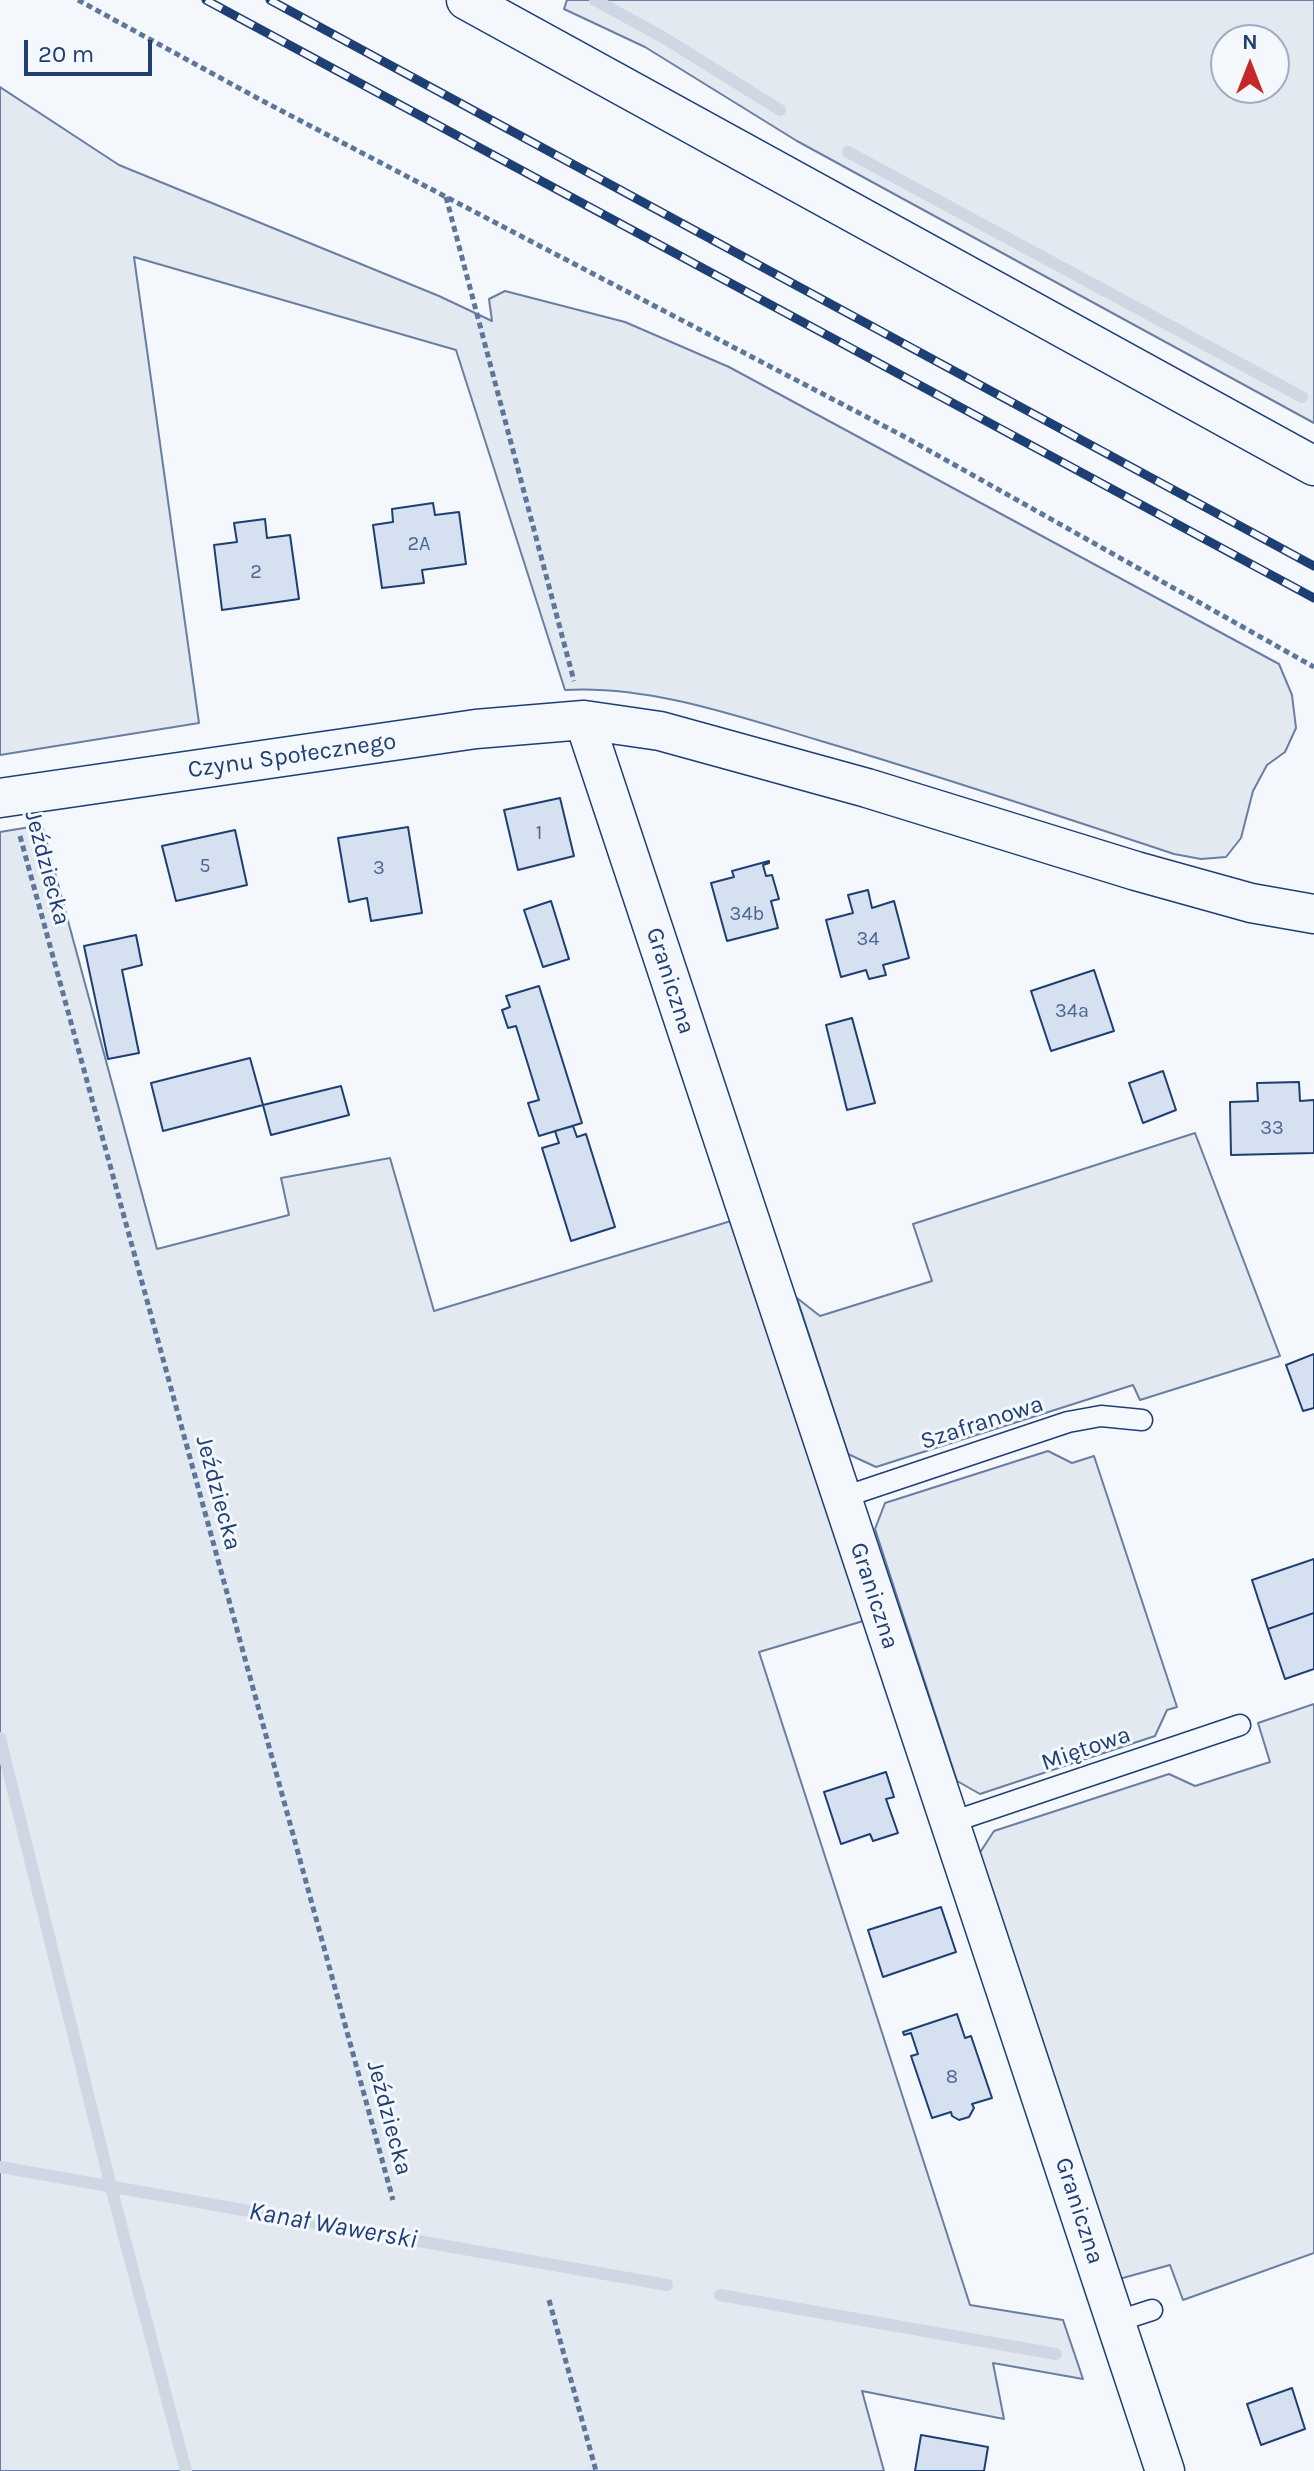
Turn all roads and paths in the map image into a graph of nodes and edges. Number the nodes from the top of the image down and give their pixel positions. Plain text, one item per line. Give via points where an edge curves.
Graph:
1 (78, 0) edge
2 (466, 0) edge
3 (446, 197) junction
4 (1314, 466) edge
5 (1314, 667) edge
6 (584, 720) junction
7 (4, 798) edge
8 (1314, 914) edge
9 (1142, 1420) dead end
10 (841, 1498) junction
11 (1240, 1725) dead end
12 (949, 1823) junction
13 (393, 2200) dead end
14 (549, 2300) dead end
15 (1152, 2310) dead end
16 (1115, 2322) junction
17 (596, 2471) edge
18 (1165, 2471) edge

1 - 3 path
2 - 4 street
3 - 5 path via 905,437
3 - 6 path
6 - 7 street, Czynu Społecznego via 476,729
6 - 8 street, Czynu Społecznego via 660,731 1136,871 1251,903
6 - 10 street, Graniczna
7 - 13 path, Jeździecka
9 - 10 lane, Szafranowa via 1101,1416 1068,1422
10 - 12 street, Graniczna
11 - 12 lane, Miętowa
12 - 16 street, Graniczna
14 - 17 path
15 - 16 lane
16 - 18 street, Graniczna

